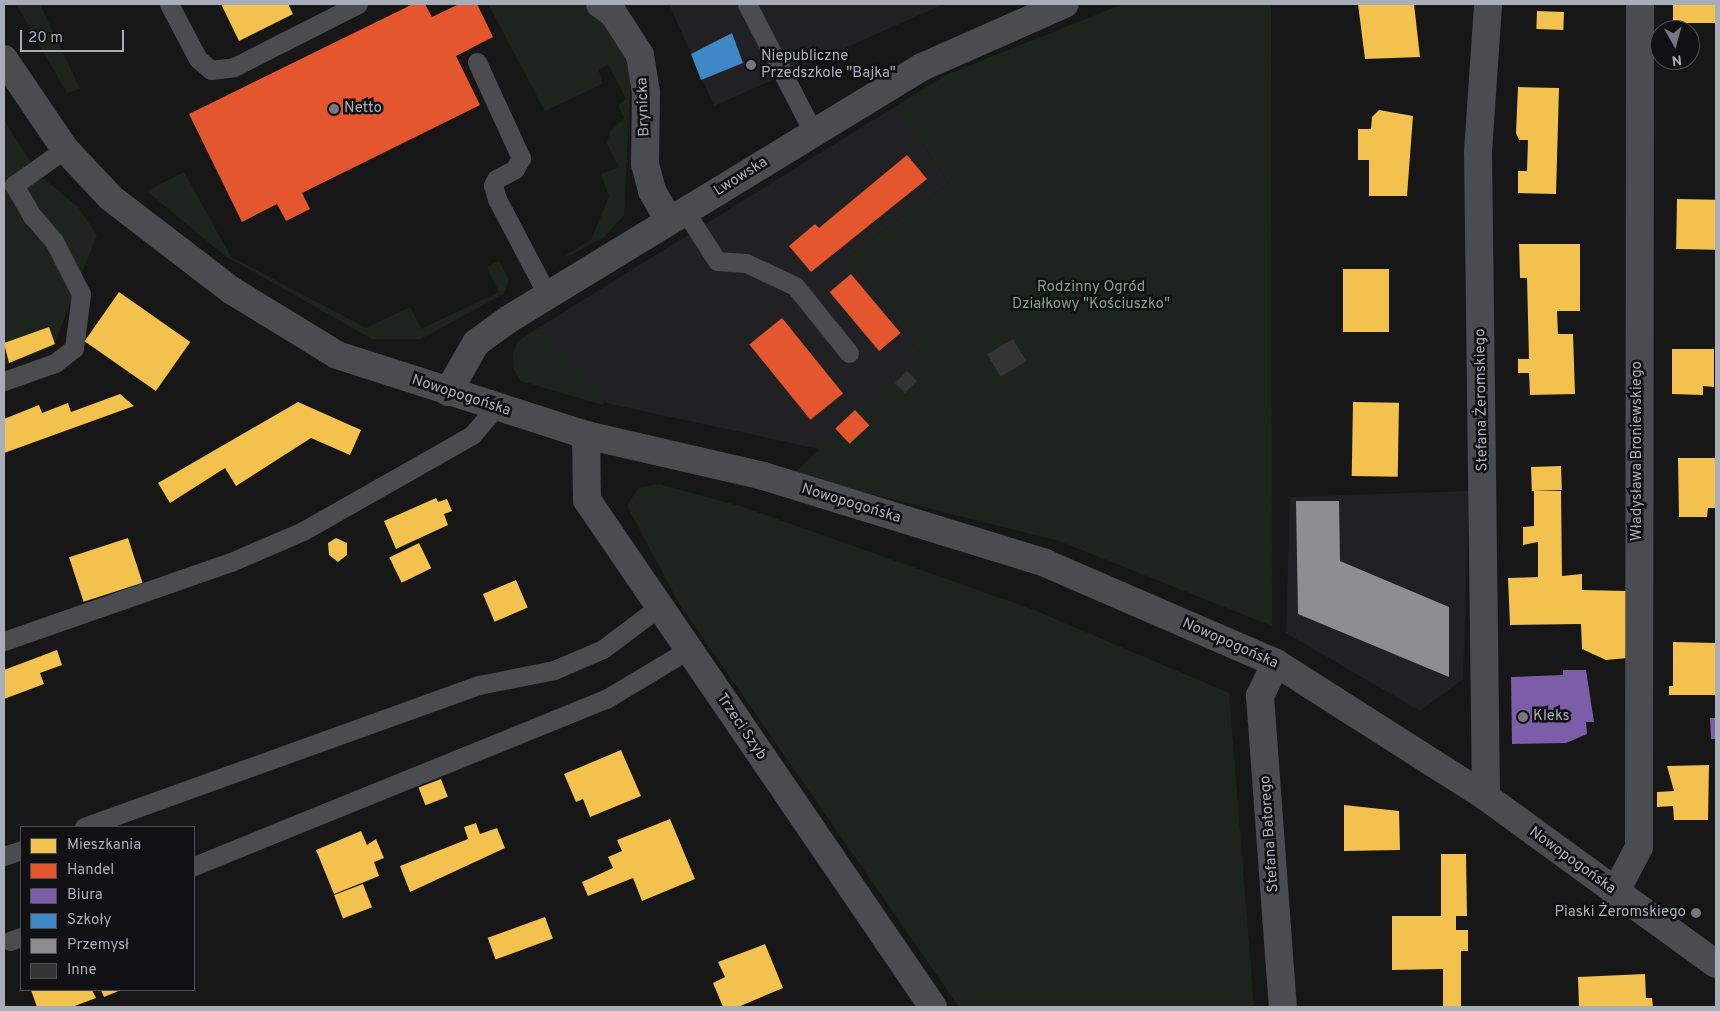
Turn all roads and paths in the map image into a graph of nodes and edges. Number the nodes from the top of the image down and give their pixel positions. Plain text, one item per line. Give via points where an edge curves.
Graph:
1 (169, 4) edge
2 (358, 4) edge
3 (600, 4) edge
4 (747, 4) edge
5 (1065, 4) edge
6 (1488, 4) edge
7 (1640, 4) edge
8 (4, 59) edge
9 (477, 62) dead end
10 (813, 132) junction
11 (65, 149) junction
12 (677, 216) junction
13 (548, 296) junction
14 (849, 353) dead end
15 (4, 382) edge
16 (448, 392) junction
17 (496, 407) junction
18 (586, 435) junction
19 (659, 607) junction
20 (4, 642) edge
21 (688, 650) junction
22 (1276, 663) junction
23 (1486, 797) junction
24 (87, 826) edge
25 (20, 850) edge
26 (4, 856) edge
27 (195, 866) edge
28 (1615, 893) junction
29 (1716, 964) edge
30 (933, 1007) edge
31 (1283, 1007) edge

1 - 2 lane via 198,59 212,70 234,67
3 - 12 street, Brynicka via 613,13 640,55 646,92 645,164 652,191
4 - 10 lane
5 - 10 street, Lwowska via 922,67
6 - 23 street, Stefana Żeromskiego via 1478,152
7 - 28 street, Władysława Broniewskiego via 1639,846
8 - 11 street, Nowopogońska
9 - 13 lane via 522,158 516,169 496,178 493,185 497,199
10 - 12 street, Lwowska
11 - 15 lane via 14,185 32,216 54,241 81,294 74,348 55,363
11 - 16 street, Nowopogońska via 111,198 231,290 336,355
12 - 13 street, Lwowska
12 - 14 lane via 717,261 746,264 795,286
13 - 16 street, Lwowska via 476,344
16 - 17 street, Nowopogońska
17 - 18 street, Nowopogońska
17 - 20 lane via 472,435 303,531 231,562
18 - 19 street, Trzeci Szyb via 587,500
18 - 22 street, Nowopogońska via 763,476 1045,563
19 - 21 street, Trzeci Szyb
19 - 24 lane via 602,649 554,670 478,686
21 - 27 lane via 606,699
21 - 30 street, Trzeci Szyb
22 - 23 street, Nowopogońska
22 - 31 street, Stefana Batorego via 1260,696
23 - 28 street, Nowopogońska
25 - 26 lane
28 - 29 street, Nowopogońska

